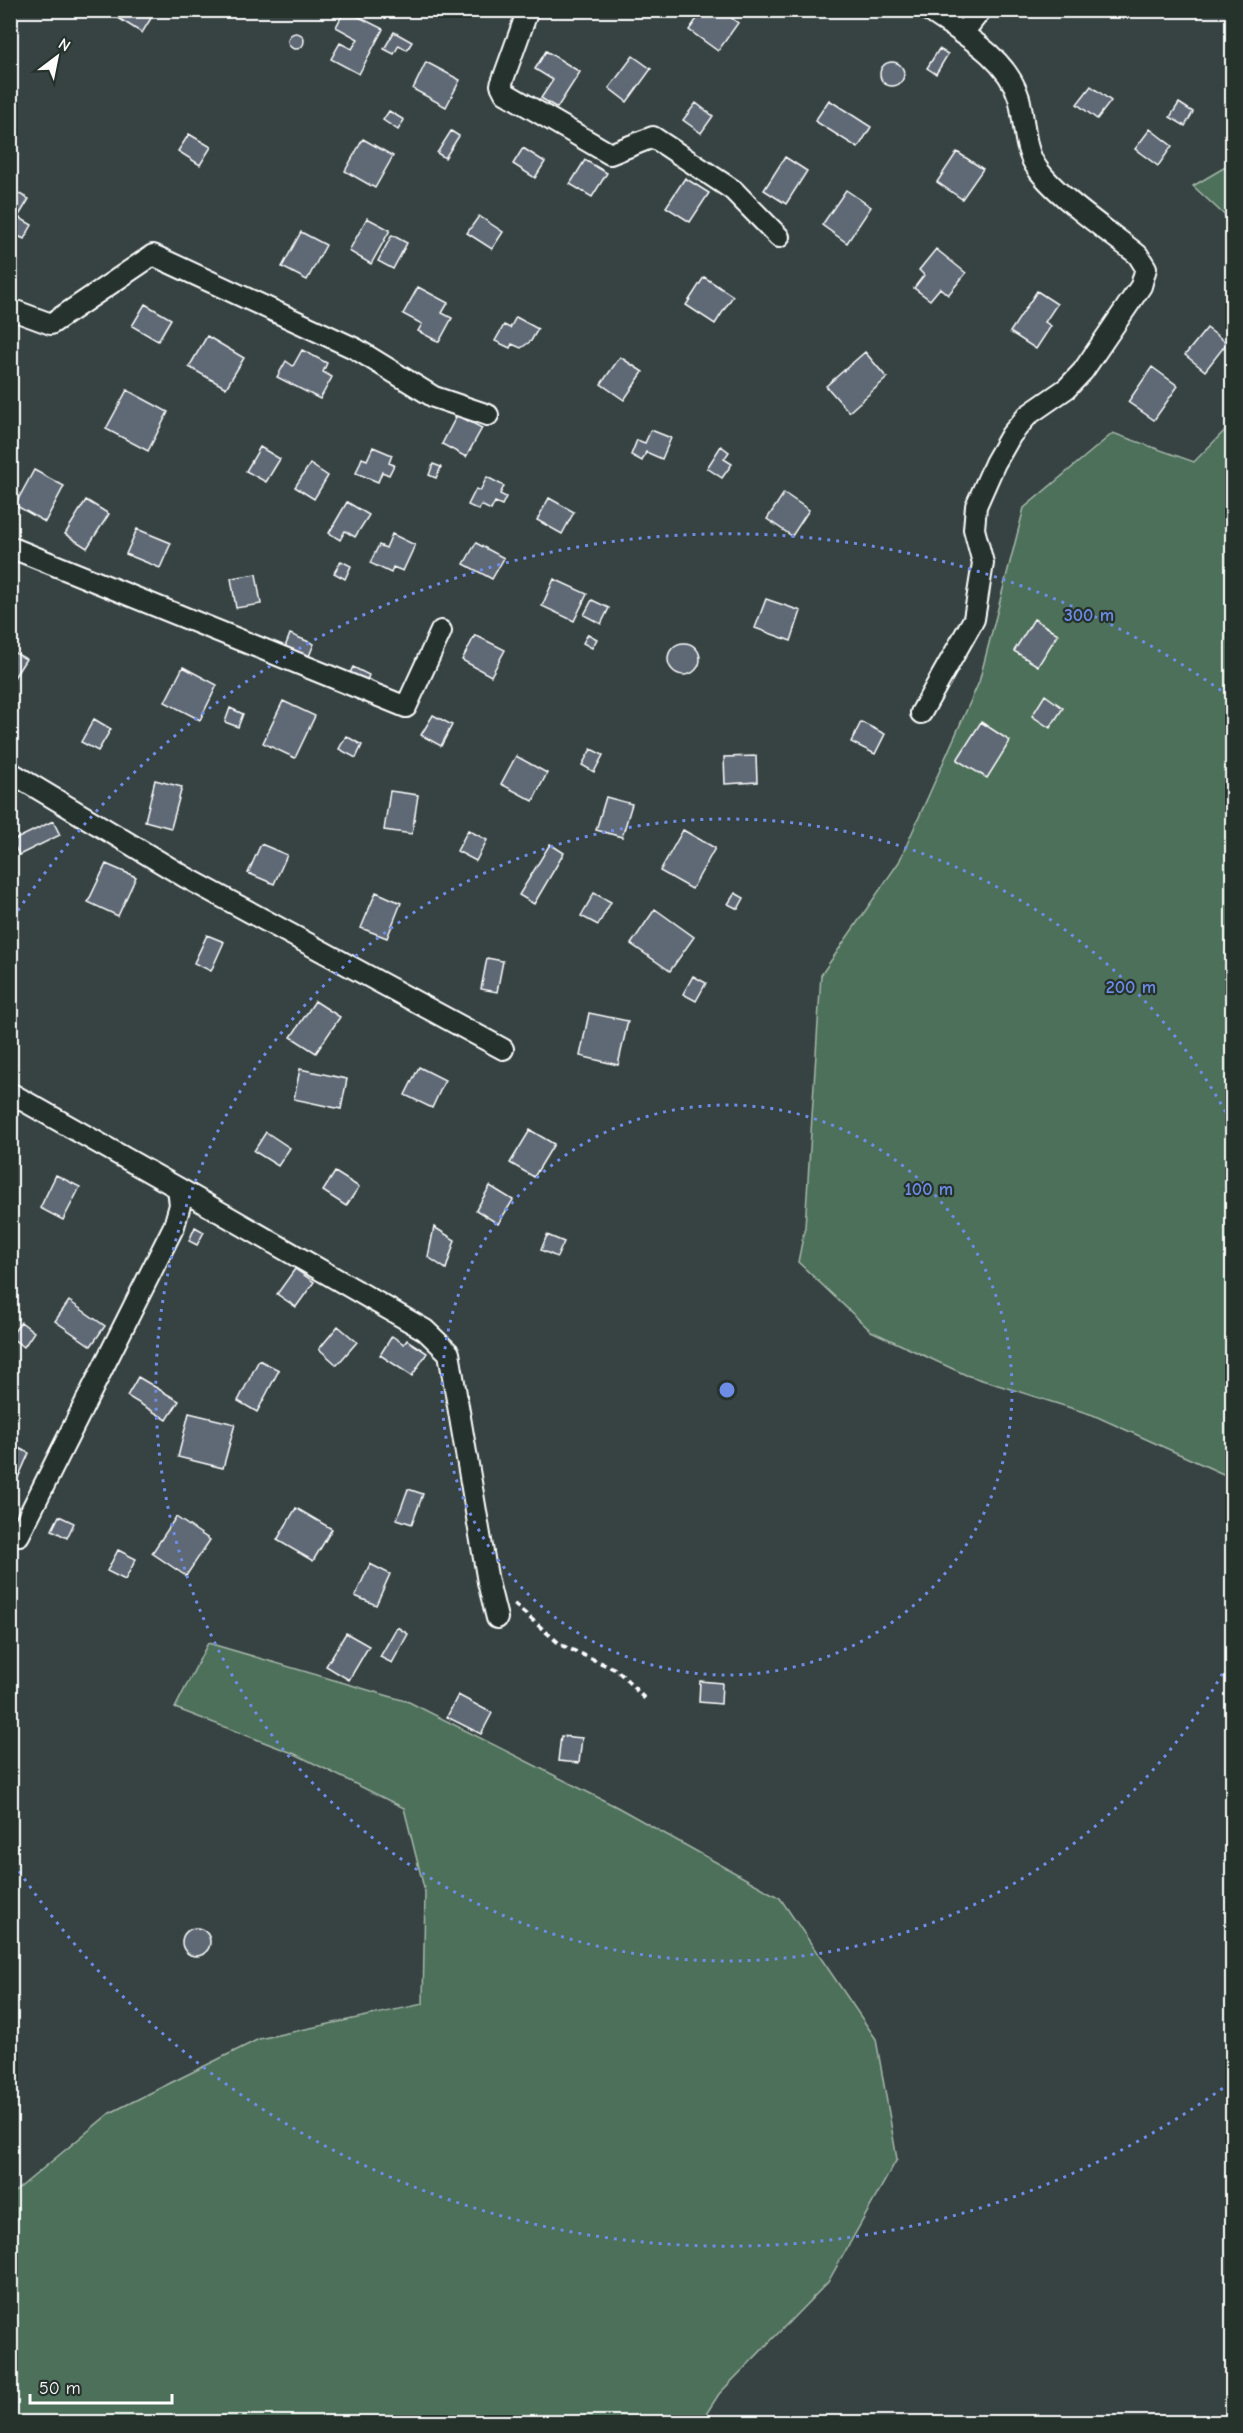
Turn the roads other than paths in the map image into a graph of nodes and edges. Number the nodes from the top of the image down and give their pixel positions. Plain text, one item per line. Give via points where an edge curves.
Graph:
1 (528, 10) edge
2 (928, 10) edge
3 (981, 10) edge
4 (962, 34) junction
5 (779, 237) dead end
6 (10, 309) edge
7 (488, 415) dead end
8 (10, 547) edge
9 (441, 630) dead end
10 (921, 712) dead end
11 (10, 772) edge
12 (503, 1049) dead end
13 (10, 1093) edge
14 (177, 1188) junction
15 (19, 1535) dead end
16 (497, 1618) dead end

1 - 5 street via 501,85 505,93 610,154 653,137 733,190
2 - 4 street
3 - 4 street
4 - 10 street via 1009,75 1036,168 1054,188 1138,255 1146,268 1141,286 1083,371 1067,388 1028,415 995,463 976,506 974,529 982,563 974,619
6 - 7 street via 51,324 153,255 356,349 434,397
8 - 9 street via 406,707
11 - 12 street via 185,877
13 - 14 street
14 - 15 street via 180,1205 174,1226
14 - 16 street via 425,1330 449,1353

